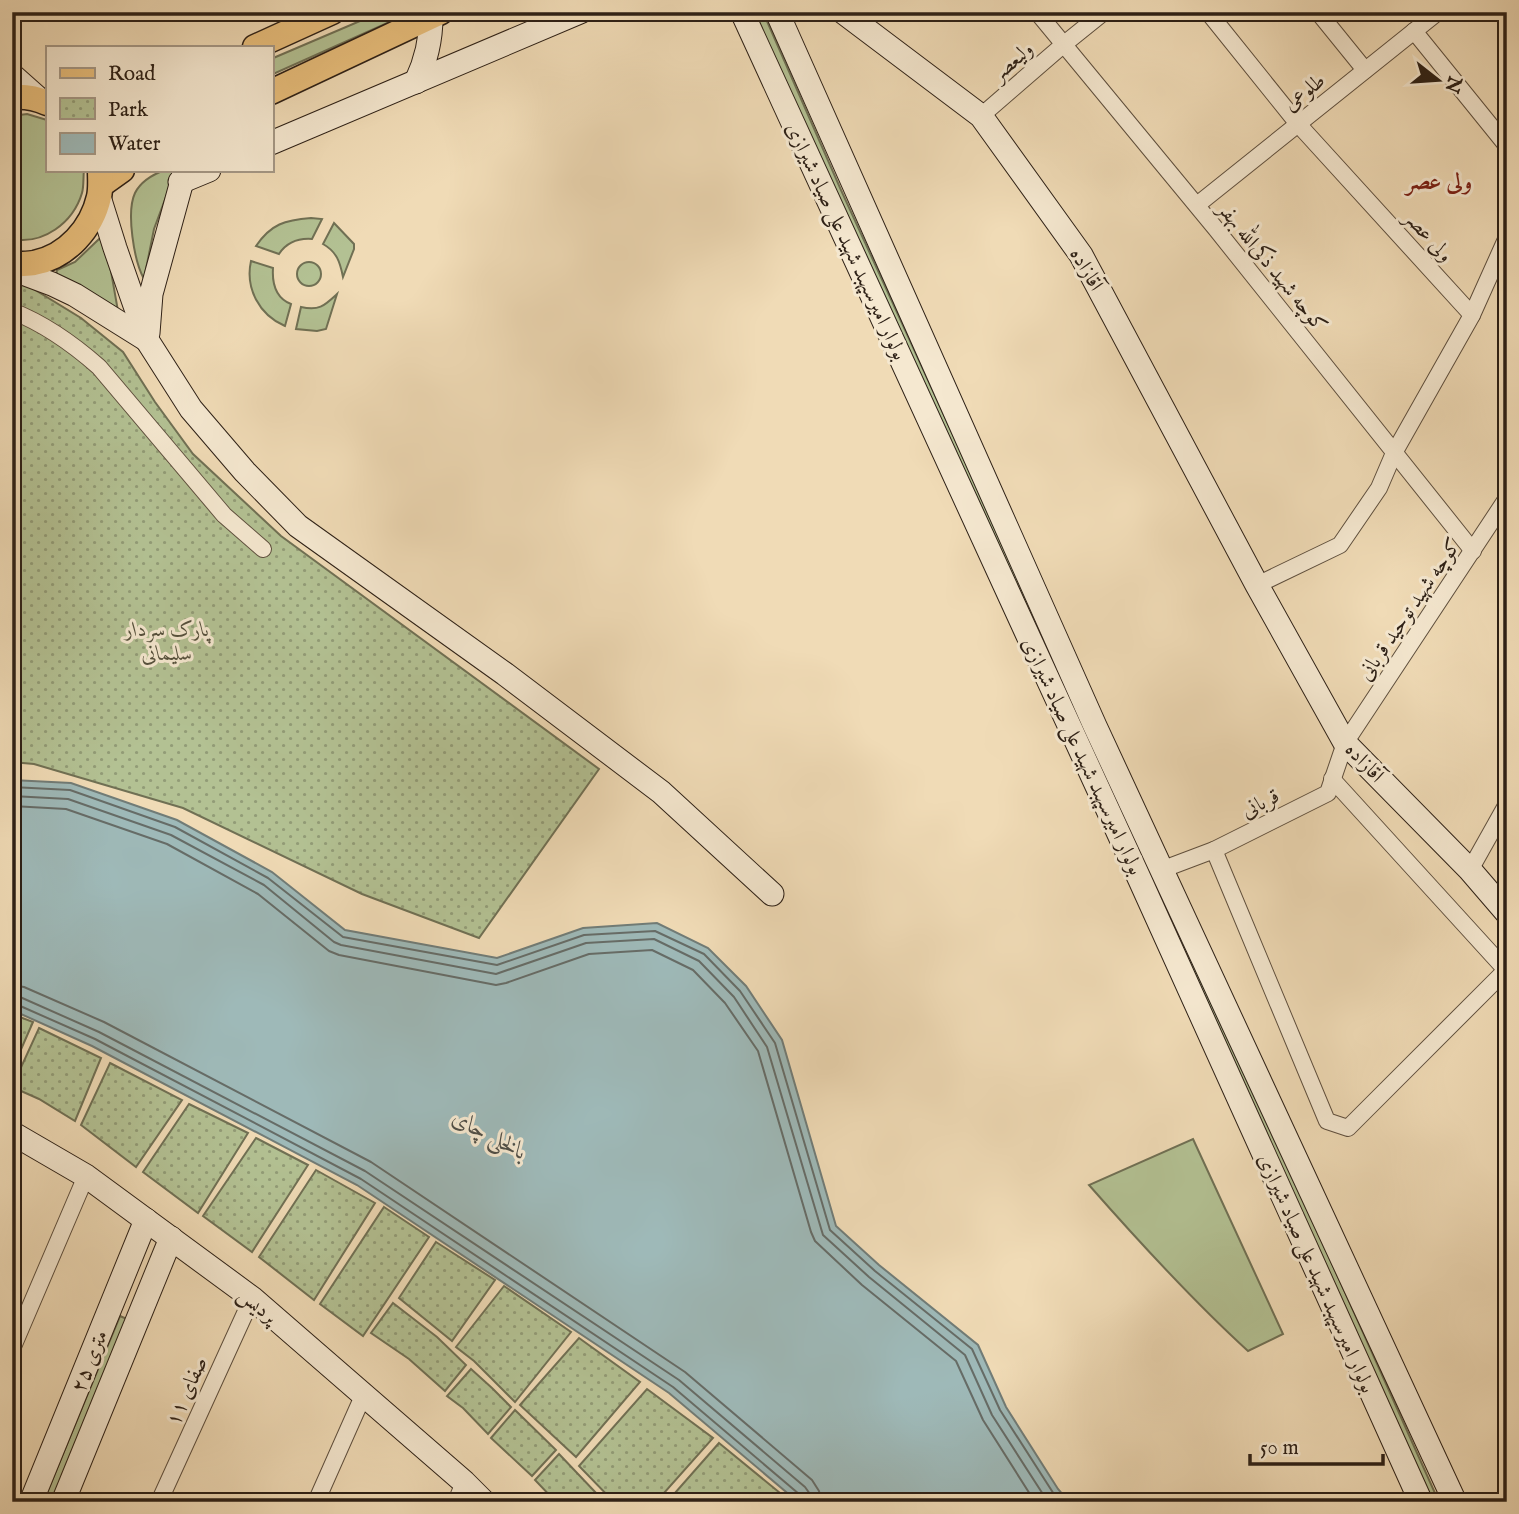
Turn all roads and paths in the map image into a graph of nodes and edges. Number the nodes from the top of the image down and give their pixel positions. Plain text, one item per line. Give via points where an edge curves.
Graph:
1 (332, 12) edge
2 (580, 12) edge
3 (742, 12) edge
4 (777, 12) edge
5 (843, 12) edge
6 (1037, 12) edge
7 (1104, 12) edge
8 (1208, 12) edge
9 (1318, 12) edge
10 (1438, 12) edge
11 (436, 15) edge
12 (1414, 31) junction
13 (1063, 45) junction
14 (257, 46) edge
15 (1365, 70) junction
16 (12, 75) edge
17 (416, 82) junction
18 (273, 91) edge
19 (12, 97) edge
20 (43, 101) edge
21 (981, 116) junction
22 (1298, 124) junction
23 (273, 142) edge
24 (1507, 146) edge
25 (119, 172) edge
26 (200, 172) edge
27 (182, 176) edge
28 (100, 184) edge
29 (1197, 205) junction
30 (1507, 237) edge
31 (12, 267) edge
32 (12, 311) edge
33 (1472, 315) junction
34 (147, 340) junction
35 (1394, 453) junction
36 (1507, 498) edge
37 (263, 549) dead end
38 (1473, 551) junction
39 (1257, 585) junction
40 (1345, 743) junction
41 (1332, 779) junction
42 (1507, 804) edge
43 (1214, 850) junction
44 (1161, 870) junction
45 (1470, 870) junction
46 (1140, 880) junction
47 (772, 894) dead end
48 (1507, 913) edge
49 (12, 1133) edge
50 (86, 1176) junction
51 (146, 1220) junction
52 (171, 1238) junction
53 (252, 1298) junction
54 (12, 1349) edge
55 (363, 1396) junction
56 (460, 1492) edge
57 (31, 1502) edge
58 (63, 1502) edge
59 (159, 1502) edge
60 (316, 1502) edge
61 (484, 1502) edge
62 (1421, 1502) edge
63 (1455, 1502) edge

1 - 14 main road
2 - 17 street
3 - 46 street, بولوار امیرسپهبد شهید علی صیاد شیرازی
4 - 44 street, بولوار امیرسپهبد شهید علی صیاد شیرازی
5 - 21 street, آقازاده
6 - 13 street, کوچه شهید ذکی‌الله بهفر
7 - 13 street, ولیعصر
8 - 22 street, ولی عصر
9 - 15 street
10 - 12 street, طلوعی
11 - 17 street
11 - 18 main road
12 - 15 street, طلوعی
12 - 24 street
13 - 21 street, ولیعصر
13 - 29 street, کوچه شهید ذکی‌الله بهفر
15 - 22 street, طلوعی
16 - 20 street
17 - 23 street
19 - 20 main road
21 - 39 street, آقازاده via 1081,255
22 - 29 street, طلوعی
22 - 33 street, ولی عصر
25 - 28 main road
26 - 27 street
27 - 34 street via 151,294
28 - 31 main road via 91,219 77,239 58,254
28 - 34 street via 115,248
29 - 35 street, کوچه شهید ذکی‌الله بهفر
30 - 33 street
31 - 34 street via 75,295
32 - 37 street via 60,336 99,368 224,515
33 - 35 street
34 - 47 street via 191,409 298,526 661,792
35 - 38 street, کوچه شهید ذکی‌الله بهفر
35 - 39 street via 1379,488 1340,545
36 - 38 street, کوچه شهید توحید قربانی
38 - 40 street, کوچه شهید توحید قربانی
39 - 40 street, آقازاده
40 - 41 street, قربانی
40 - 45 street, آقازاده
41 - 43 street, قربانی via 1328,793
41 - 43 street via 1506,970 1348,1128 1327,1121
42 - 45 street
43 - 44 street, قربانی
44 - 46 street
44 - 63 street, بولوار امیرسپهبد شهید علی صیاد شیرازی
45 - 48 street, آقازاده
46 - 62 street, بولوار امیرسپهبد شهید علی صیاد شیرازی
49 - 50 street, پردیس
50 - 51 street, پردیس
50 - 54 street
51 - 52 street, پردیس
51 - 57 street, ۲۵ متری
52 - 53 street, پردیس
52 - 58 street, ۲۵ متری
53 - 55 street, پردیس
53 - 59 street, صفای ۱۱
55 - 56 street, پردیس
55 - 60 street
56 - 61 street, پردیس

